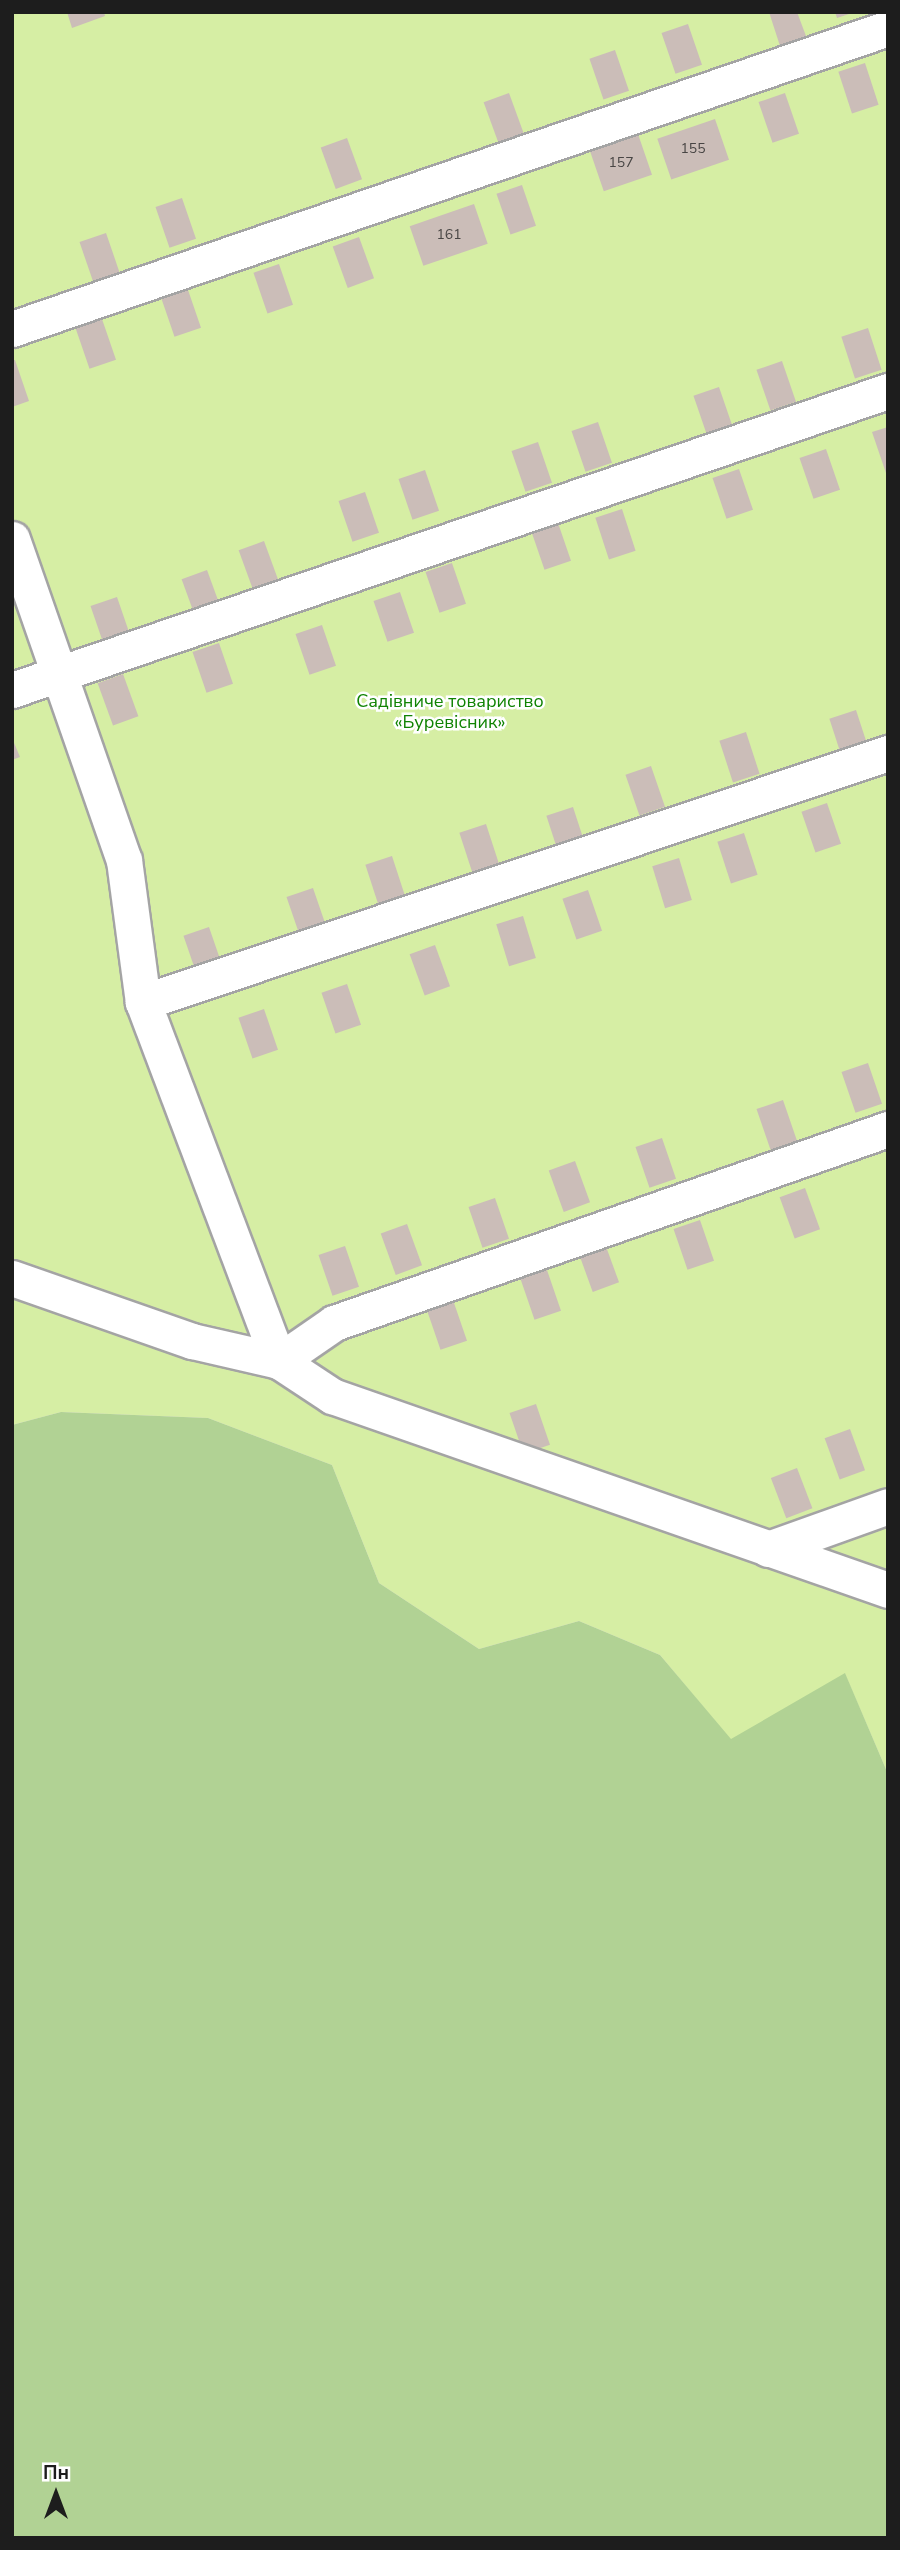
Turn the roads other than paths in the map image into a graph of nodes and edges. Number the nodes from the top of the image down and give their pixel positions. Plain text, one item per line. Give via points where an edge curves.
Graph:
1 (888, 28) edge
2 (12, 329) edge
3 (888, 391) edge
4 (12, 539) edge
5 (60, 673) junction
6 (12, 690) edge
7 (888, 753) edge
8 (144, 1002) junction
9 (888, 1129) edge
10 (12, 1278) edge
11 (279, 1361) junction
12 (888, 1506) edge
13 (768, 1549) junction
14 (888, 1590) edge

1 - 2 street
3 - 5 street
4 - 5 street
5 - 6 street
5 - 8 street via 124,860
7 - 8 street
8 - 11 street
9 - 11 street via 334,1323
10 - 11 street via 192,1341
11 - 13 street via 332,1396
12 - 13 street
13 - 14 street

